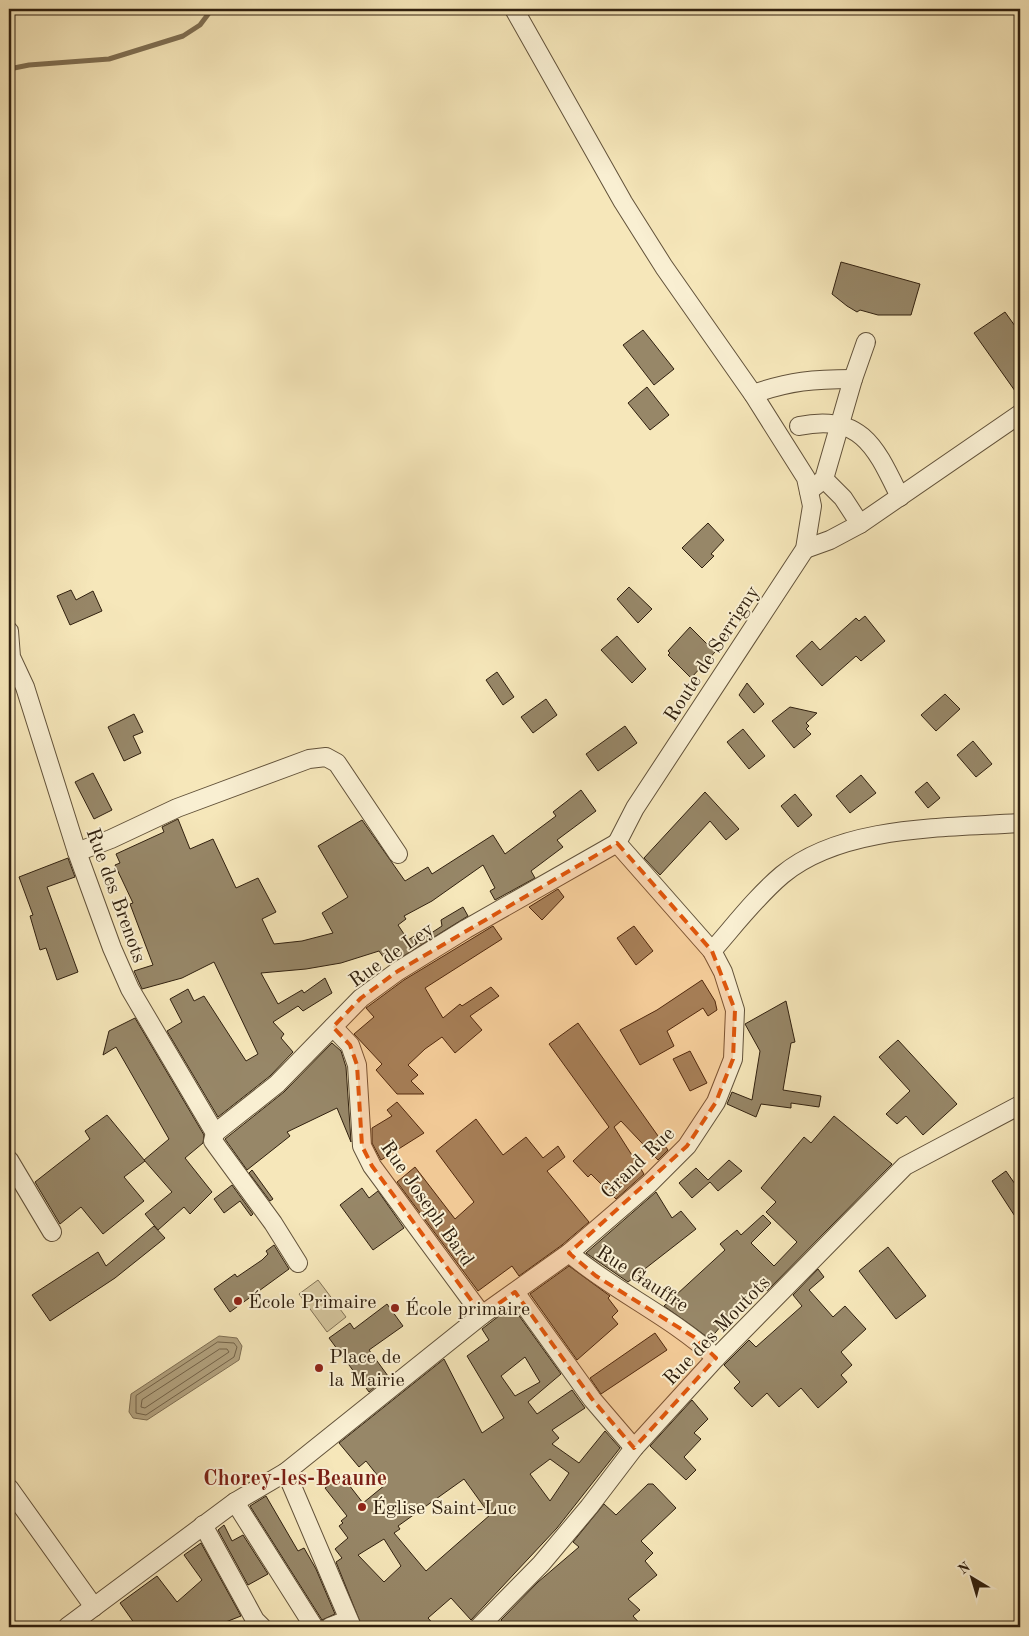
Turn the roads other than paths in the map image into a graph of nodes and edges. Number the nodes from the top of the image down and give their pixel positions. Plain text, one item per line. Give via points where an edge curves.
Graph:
1 (514, 9) edge
2 (866, 342) dead end
3 (853, 379) junction
4 (753, 394) junction
5 (1020, 414) edge
6 (840, 424) junction
7 (799, 426) dead end
8 (824, 479) junction
9 (807, 484) junction
10 (900, 497) junction
11 (860, 524) junction
12 (805, 549) junction
13 (9, 632) edge
14 (10, 657) edge
15 (1020, 822) edge
16 (617, 843) junction
17 (77, 852) junction
18 (398, 854) dead end
19 (712, 951) junction
20 (333, 1027) junction
21 (1020, 1105) edge
22 (214, 1133) junction
23 (9, 1160) edge
24 (52, 1232) dead end
25 (569, 1253) junction
26 (298, 1262) dead end
27 (515, 1292) junction
28 (482, 1315) junction
29 (716, 1358) junction
30 (634, 1448) junction
31 (286, 1472) junction
32 (9, 1488) edge
33 (235, 1502) junction
34 (203, 1525) junction
35 (94, 1607) junction
36 (350, 1624) edge
37 (67, 1627) edge
38 (262, 1627) edge
39 (314, 1627) edge
40 (330, 1627) edge
41 (479, 1627) edge

1 - 4 street via 623,202
2 - 3 street
3 - 4 street via 783,384
3 - 6 street
4 - 9 street
5 - 10 street
6 - 7 street
6 - 8 street
6 - 10 street via 856,430 875,450
8 - 9 street
8 - 11 street via 843,498
9 - 12 street, Route de Serrigny via 812,506
10 - 11 street
11 - 12 street
12 - 16 street, Route de Serrigny via 635,808
13 - 14 street
14 - 17 street, Rue des Brenots via 25,687
15 - 19 street via 921,830 862,839 816,854 782,875
16 - 19 street, Grand Rue
16 - 20 street, Rue de Ley via 398,971 361,998
17 - 18 street via 177,808 309,759 326,757 338,763
17 - 22 street, Rue des Brenots via 130,989
19 - 25 street, Grand Rue via 723,972 735,1010 733,1059 716,1102 687,1146 649,1184
20 - 22 street, Rue de Ley via 277,1084
20 - 28 street, Rue Joseph Bard via 350,1045 357,1065 362,1146 372,1166
21 - 29 street, Rue des Moutots via 905,1166
22 - 26 street via 213,1141
23 - 24 street
25 - 27 street, Grand Rue
25 - 29 street, Rue Gauffre via 596,1276 694,1337
27 - 28 street, Grand Rue
27 - 30 street via 592,1399
28 - 31 street, Grand Rue
29 - 30 street, Rue des Moutots
30 - 41 street, Rue des Moutots via 541,1564
31 - 33 street, Grand Rue
31 - 36 street
32 - 35 street
33 - 34 street, Grand Rue
33 - 39 street
34 - 35 street, Grand Rue
34 - 38 street via 255,1620
35 - 37 street, Grand Rue
36 - 40 street

